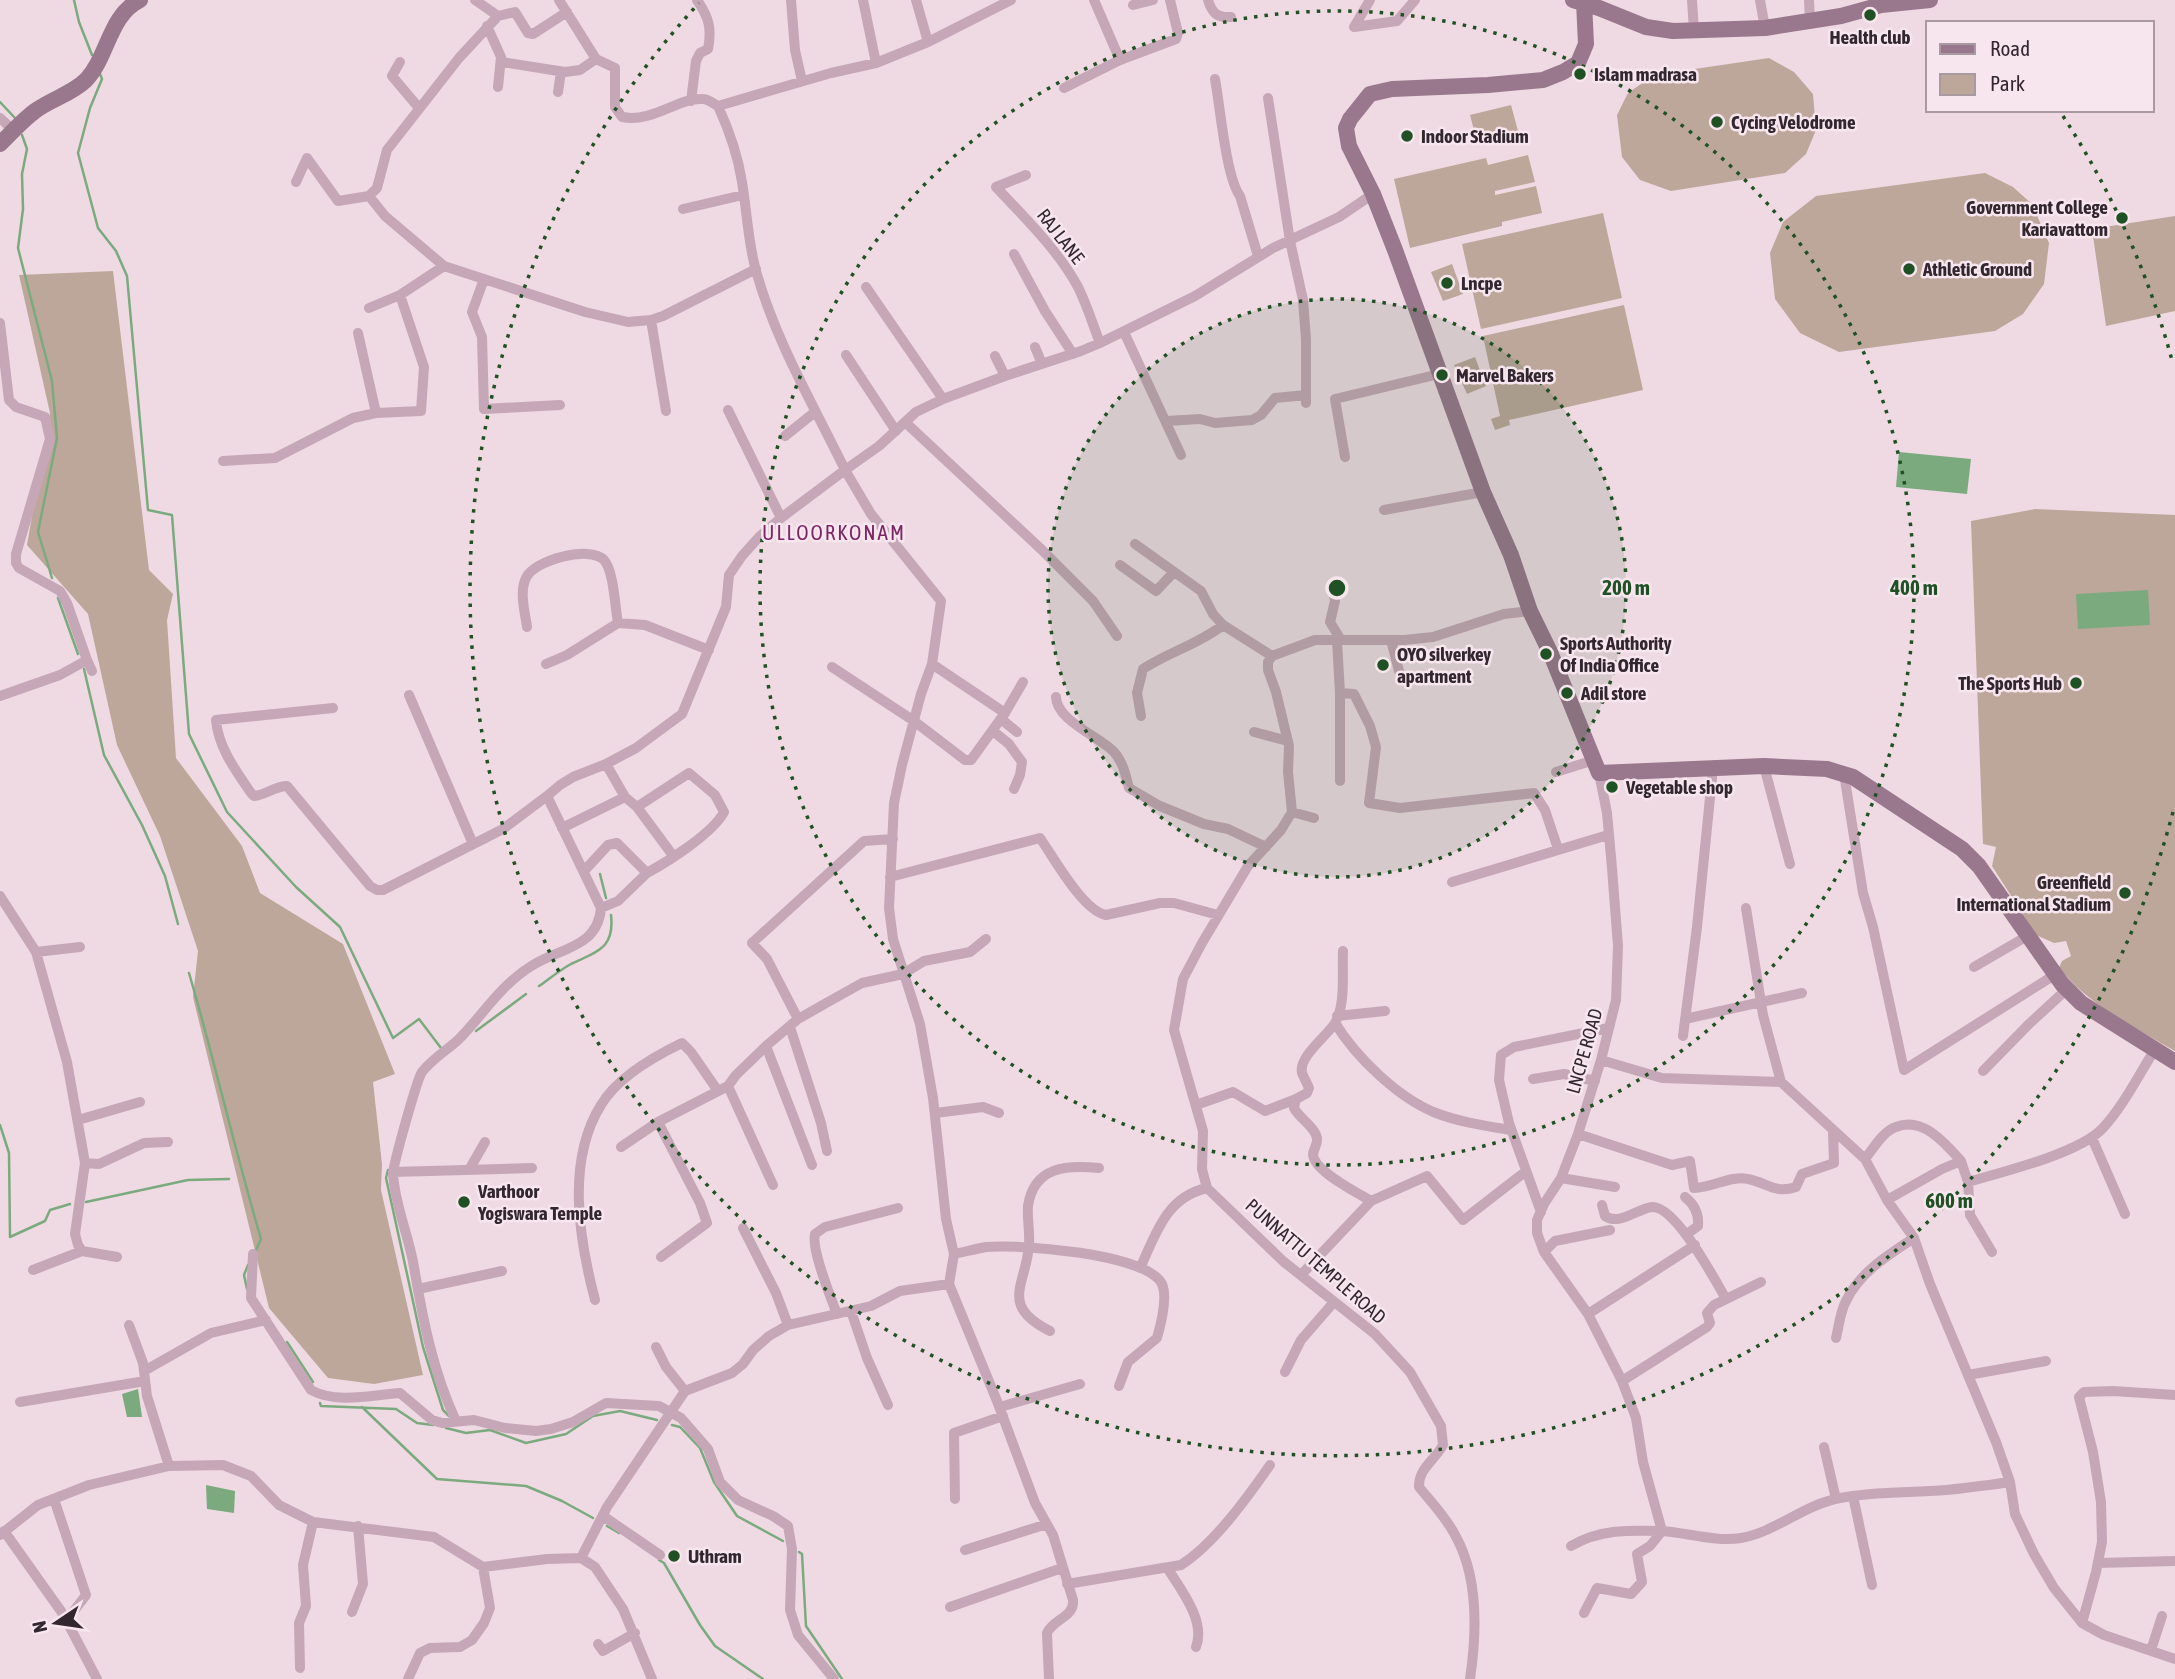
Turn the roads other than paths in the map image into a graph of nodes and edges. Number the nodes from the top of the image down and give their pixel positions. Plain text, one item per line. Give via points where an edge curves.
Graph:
1 (140, 0) edge
2 (475, 0) edge
3 (559, 0) edge
4 (697, 0) edge
5 (791, 0) edge
6 (863, 0) edge
7 (916, 0) edge
8 (1011, 0) edge
9 (1094, 0) edge
10 (1153, 0) edge
11 (1170, 0) edge
12 (1208, 0) edge
13 (1370, 0) edge
14 (1415, 0) edge
15 (1692, 0) edge
16 (1760, 0) edge
17 (1809, 0) edge
18 (1930, 0) edge
19 (1899, 1) edge
20 (1589, 2) edge
21 (1133, 5) dead end
22 (567, 12) junction
23 (498, 16) junction
24 (1231, 17) dead end
25 (1810, 21) junction
26 (486, 26) junction
27 (1765, 28) junction
28 (1694, 31) junction
29 (928, 42) junction
30 (596, 59) junction
31 (1120, 60) junction
32 (400, 62) dead end
33 (502, 62) junction
34 (876, 63) junction
35 (561, 72) junction
36 (1215, 79) dead end
37 (802, 81) junction
38 (498, 88) dead end
39 (1064, 88) dead end
40 (558, 92) dead end
41 (1268, 98) dead end
42 (691, 101) junction
43 (718, 106) junction
44 (419, 108) junction
45 (0, 118) edge
46 (14, 131) junction
47 (0, 144) edge
48 (1026, 175) dead end
49 (296, 182) dead end
50 (1373, 194) junction
51 (743, 195) junction
52 (369, 196) junction
53 (683, 209) dead end
54 (1290, 241) junction
55 (1014, 254) dead end
56 (1258, 256) junction
57 (444, 266) junction
58 (755, 269) junction
59 (484, 279) junction
60 (866, 287) dead end
61 (400, 295) junction
62 (369, 308) dead end
63 (650, 320) junction
64 (0, 323) edge
65 (1124, 331) junction
66 (358, 333) dead end
67 (1100, 343) junction
68 (1035, 347) dead end
69 (1073, 354) junction
70 (846, 355) dead end
71 (995, 356) dead end
72 (1042, 364) junction
73 (1439, 374) junction
74 (1004, 376) junction
75 (943, 399) junction
76 (560, 405) dead end
77 (728, 410) dead end
78 (666, 411) dead end
79 (815, 412) junction
80 (376, 413) junction
81 (1167, 421) junction
82 (905, 422) junction
83 (895, 431) junction
84 (785, 436) dead end
85 (1181, 455) dead end
86 (1345, 457) dead end
87 (223, 461) dead end
88 (845, 470) junction
89 (1483, 492) junction
90 (1384, 510) dead end
91 (781, 518) junction
92 (1135, 544) dead end
93 (1121, 565) dead end
94 (1174, 572) junction
95 (1334, 589) dead end
96 (1530, 611) junction
97 (618, 623) junction
98 (1223, 625) junction
99 (527, 627) dead end
100 (1117, 636) dead end
101 (1391, 639) junction
102 (1339, 641) junction
103 (709, 650) junction
104 (1272, 656) junction
105 (87, 660) junction
106 (546, 664) dead end
107 (932, 664) junction
108 (832, 667) dead end
109 (92, 671) dead end
110 (1399, 671) dead end
111 (1023, 682) dead end
112 (1340, 693) junction
113 (409, 695) dead end
114 (0, 696) edge
115 (1056, 697) dead end
116 (333, 708) dead end
117 (1003, 716) junction
118 (1142, 716) dead end
119 (914, 721) junction
120 (993, 731) junction
121 (1254, 732) dead end
122 (1017, 733) dead end
123 (1288, 741) junction
124 (606, 764) junction
125 (1596, 766) junction
126 (1764, 766) junction
127 (1713, 768) junction
128 (1556, 772) dead end
129 (1843, 774) junction
130 (1340, 781) dead end
131 (1014, 789) dead end
132 (547, 796) junction
133 (625, 797) junction
134 (637, 807) junction
135 (1292, 812) junction
136 (1314, 818) dead end
137 (562, 828) junction
138 (1608, 835) junction
139 (893, 839) junction
140 (472, 844) junction
141 (1266, 847) junction
142 (1558, 849) junction
143 (674, 857) junction
144 (1790, 864) dead end
145 (584, 871) junction
146 (647, 873) junction
147 (890, 877) junction
148 (1452, 882) dead end
149 (0, 896) edge
150 (601, 908) junction
151 (1746, 908) dead end
152 (1219, 915) junction
153 (2029, 935) junction
154 (986, 939) dead end
155 (80, 947) dead end
156 (1343, 951) dead end
157 (36, 952) junction
158 (1974, 967) dead end
159 (903, 974) junction
160 (2056, 974) junction
161 (2067, 989) junction
162 (1802, 993) dead end
163 (1761, 1000) junction
164 (1385, 1011) dead end
165 (799, 1019) junction
166 (1685, 1019) junction
167 (1336, 1020) junction
168 (789, 1027) junction
169 (1608, 1028) junction
170 (1683, 1036) dead end
171 (766, 1046) junction
172 (2154, 1051) junction
173 (1601, 1060) junction
174 (2175, 1062) edge
175 (1983, 1071) dead end
176 (1533, 1079) dead end
177 (1595, 1081) junction
178 (1780, 1082) junction
179 (723, 1088) junction
180 (1296, 1099) junction
181 (141, 1102) dead end
182 (1196, 1105) junction
183 (935, 1113) junction
184 (999, 1113) dead end
185 (78, 1120) junction
186 (658, 1122) junction
187 (1511, 1130) junction
188 (1833, 1131) junction
189 (1578, 1134) junction
190 (2092, 1138) junction
191 (168, 1142) dead end
192 (485, 1142) dead end
193 (621, 1147) dead end
194 (827, 1151) dead end
195 (1865, 1159) junction
196 (1961, 1161) junction
197 (85, 1163) junction
198 (812, 1165) dead end
199 (532, 1168) dead end
200 (1099, 1168) dead end
201 (469, 1170) junction
202 (393, 1172) junction
203 (1525, 1172) junction
204 (1561, 1178) junction
205 (1968, 1182) junction
206 (773, 1185) dead end
207 (1615, 1187) dead end
208 (1207, 1188) junction
209 (1685, 1197) dead end
210 (1887, 1200) junction
211 (1371, 1201) junction
212 (1602, 1205) dead end
213 (898, 1208) dead end
214 (1541, 1212) junction
215 (2125, 1214) dead end
216 (743, 1228) dead end
217 (1610, 1230) dead end
218 (1687, 1234) junction
219 (1914, 1238) junction
220 (1695, 1245) junction
221 (1029, 1247) junction
222 (82, 1251) junction
223 (1544, 1252) junction
224 (1992, 1252) dead end
225 (253, 1254) dead end
226 (954, 1254) junction
227 (117, 1257) dead end
228 (661, 1257) dead end
229 (1140, 1268) junction
230 (33, 1270) dead end
231 (502, 1271) dead end
232 (1301, 1275) junction
233 (1762, 1283) dead end
234 (949, 1284) junction
235 (418, 1289) junction
236 (1726, 1299) junction
237 (596, 1300) dead end
238 (1334, 1302) junction
239 (851, 1311) junction
240 (837, 1314) junction
241 (1588, 1314) junction
242 (266, 1320) junction
243 (129, 1325) dead end
244 (788, 1325) junction
245 (1050, 1331) dead end
246 (1836, 1338) dead end
247 (656, 1347) dead end
248 (2046, 1361) dead end
249 (1285, 1372) dead end
250 (1968, 1375) junction
251 (144, 1376) junction
252 (1622, 1381) junction
253 (1080, 1384) dead end
254 (1119, 1386) dead end
255 (685, 1391) junction
256 (2175, 1395) edge
257 (20, 1402) dead end
258 (888, 1405) dead end
259 (1001, 1411) junction
260 (670, 1413) junction
261 (456, 1421) junction
262 (1824, 1447) dead end
263 (1270, 1465) dead end
264 (169, 1466) junction
265 (2010, 1482) junction
266 (1853, 1496) junction
267 (54, 1499) junction
268 (955, 1499) dead end
269 (1836, 1499) junction
270 (603, 1516) junction
271 (313, 1522) junction
272 (1047, 1524) junction
273 (358, 1526) junction
274 (1662, 1531) junction
275 (2, 1533) edge
276 (1571, 1546) dead end
277 (965, 1550) dead end
278 (660, 1555) dead end
279 (581, 1558) junction
280 (2175, 1561) edge
281 (2098, 1563) junction
282 (482, 1567) junction
283 (1062, 1568) junction
284 (1168, 1569) junction
285 (1067, 1584) junction
286 (1872, 1585) dead end
287 (950, 1607) dead end
288 (352, 1612) dead end
289 (1584, 1613) dead end
290 (2162, 1616) dead end
291 (67, 1620) junction
292 (2082, 1623) junction
293 (635, 1633) junction
294 (598, 1644) dead end
295 (1196, 1647) dead end
296 (2151, 1650) junction
297 (2175, 1658) edge
298 (300, 1668) dead end
299 (1470, 1676) edge
300 (97, 1679) edge
301 (408, 1679) edge
302 (653, 1679) edge
303 (834, 1679) edge
304 (1049, 1679) edge

1 - 46 street via 118,21 86,80 36,110
2 - 23 street
3 - 22 street
4 - 42 street via 710,22 710,38 708,49 699,53 696,61
5 - 37 street
6 - 34 street
7 - 29 street
8 - 29 street
9 - 31 street
10 - 21 street
11 - 31 street via 1176,39
12 - 24 street via 1218,17
13 - 14 street via 1354,27 1396,21
15 - 28 street
16 - 27 street
17 - 25 street
18 - 19 street
19 - 25 street
20 - 28 street via 1646,27
20 - 50 street via 1586,44 1578,63 1563,72 1543,80 1370,94 1346,128 1349,146
22 - 23 street via 533,34 515,12
22 - 30 street
23 - 26 street
25 - 27 street
26 - 33 street
26 - 44 street
27 - 28 street
29 - 34 street
30 - 35 street via 580,70
30 - 42 street via 615,68 615,107 622,117 653,115
31 - 39 street
32 - 44 street via 393,76
33 - 35 street
33 - 38 street
34 - 37 street
35 - 40 street
36 - 56 street via 1228,159
37 - 43 street
41 - 54 street
42 - 43 street via 704,99
43 - 51 street via 728,126
44 - 52 street via 387,150 377,188
45 - 46 street
46 - 47 street
48 - 67 street, RAJ LANE via 996,187 1065,266 1079,288
49 - 52 street via 307,158 338,201
50 - 54 street
50 - 73 street
51 - 53 street
51 - 58 street
52 - 57 street via 385,216
54 - 56 street
54 - 81 street via 1307,339 1306,399 1275,398 1252,420
55 - 69 street
56 - 65 street via 1195,296
57 - 59 street
57 - 61 street
58 - 63 street
58 - 79 street via 780,343
59 - 63 street via 585,312 628,322
59 - 76 street via 472,312 482,337 484,409
60 - 75 street
61 - 62 street
61 - 80 street via 424,367 421,411
63 - 78 street
64 - 105 street via 9,400 45,417 50,439 16,563 60,591
65 - 67 street
65 - 81 street
66 - 80 street
67 - 69 street
68 - 72 street
69 - 72 street
70 - 83 street
71 - 74 street
72 - 74 street
73 - 86 street via 1335,399
73 - 89 street
74 - 75 street
75 - 82 street
77 - 91 street
79 - 84 street
79 - 88 street
80 - 87 street via 353,418 275,458
81 - 85 street
82 - 83 street
82 - 100 street via 1093,601
83 - 88 street
88 - 91 street
88 - 107 street via 871,514 940,601
89 - 90 street
89 - 96 street
91 - 103 street via 729,575 726,607
92 - 94 street
93 - 94 street via 1156,591
94 - 98 street via 1201,591
95 - 102 street via 1330,622
96 - 101 street via 1504,614 1433,637
96 - 125 street
97 - 99 street via 610,571 603,559 592,553 533,569 525,579
97 - 103 street via 645,625
97 - 106 street
98 - 104 street
98 - 118 street via 1143,669 1137,693
101 - 102 street
101 - 110 street
102 - 104 street via 1315,640
102 - 112 street
103 - 124 street via 682,714
104 - 123 street via 1268,670
105 - 109 street
105 - 114 street via 60,675
107 - 117 street
107 - 119 street
108 - 119 street
111 - 117 street
112 - 130 street
112 - 142 street via 1354,694 1376,747 1369,803 1400,808 1534,793
113 - 140 street
115 - 141 street via 1066,716 1114,752 1129,788 1160,806
116 - 140 street via 216,720 216,727 231,764 251,793 254,796 287,786 377,890
117 - 120 street
117 - 122 street
119 - 120 street via 965,760 971,760
119 - 139 street via 894,803
120 - 131 street via 1022,762
121 - 123 street
123 - 135 street
124 - 132 street via 573,777
124 - 133 street
125 - 127 street
125 - 128 street
125 - 138 street, LNCPE ROAD
126 - 127 street
126 - 129 street
126 - 144 street
127 - 166 street
129 - 153 street via 1896,803 1962,849
129 - 160 street via 1863,893 1904,1070
132 - 137 street
132 - 140 street via 503,829
133 - 134 street
133 - 137 street
134 - 143 street
134 - 143 street via 689,773 715,795 723,815
135 - 136 street
135 - 141 street
137 - 145 street
138 - 142 street
138 - 169 street, LNCPE ROAD via 1618,976
139 - 147 street
139 - 165 street via 864,841 752,943
141 - 152 street via 1248,866
142 - 148 street
143 - 146 street
145 - 146 street via 608,845 617,843
145 - 150 street
146 - 150 street via 618,901
147 - 152 street via 1040,838 1075,889 1099,914 1174,903
147 - 159 street via 893,939
149 - 157 street
150 - 202 street via 600,922 591,935 532,965 497,993 460,1038 422,1073
151 - 163 street
152 - 182 street via 1183,979 1174,1030
153 - 158 street
153 - 160 street
154 - 159 street via 970,952 924,961
155 - 157 street
156 - 167 street
157 - 185 street
159 - 165 street via 862,983
159 - 183 street via 920,1024
160 - 161 street
161 - 172 street
161 - 175 street
162 - 163 street
163 - 166 street
163 - 178 street
164 - 167 street
165 - 168 street
166 - 170 street
167 - 180 street via 1302,1065 1309,1088
167 - 187 street via 1356,1052 1402,1093 1436,1113
168 - 171 street
168 - 194 street
169 - 173 street, LNCPE ROAD
169 - 187 street via 1514,1047 1502,1055 1499,1080
171 - 179 street
171 - 198 street
172 - 174 street
172 - 190 street
173 - 177 street, LNCPE ROAD
173 - 178 street via 1662,1078
176 - 177 street via 1564,1074
177 - 189 street, LNCPE ROAD
178 - 188 street
179 - 186 street
179 - 206 street
179 - 237 street via 682,1043 652,1057 601,1103 578,1182 584,1250
180 - 182 street via 1265,1111 1233,1092
180 - 211 street via 1297,1115 1318,1140 1313,1153 1316,1163
181 - 185 street
182 - 208 street via 1203,1131 1200,1155
183 - 184 street via 983,1107
183 - 226 street
185 - 197 street
186 - 193 street
186 - 228 street via 707,1223
187 - 203 street
188 - 189 street via 1834,1163 1802,1174 1796,1187 1784,1191 1746,1178 1694,1188 1690,1161 1672,1165
188 - 195 street
189 - 204 street, LNCPE ROAD
190 - 205 street
190 - 215 street
191 - 197 street via 144,1143 99,1164
192 - 201 street
195 - 196 street via 1894,1127 1908,1125 1932,1132
195 - 210 street
196 - 205 street
196 - 210 street
197 - 222 street via 75,1234
199 - 201 street
200 - 221 street via 1073,1165 1046,1174 1028,1205
201 - 202 street
202 - 235 street
203 - 211 street via 1463,1220 1427,1176
203 - 214 street
204 - 207 street
204 - 214 street, LNCPE ROAD
205 - 224 street via 1970,1215
208 - 229 street via 1178,1200 1168,1211
208 - 232 street, PUNNATTU TEMPLE ROAD
209 - 218 street via 1699,1222
210 - 219 street
211 - 232 street
212 - 218 street via 1605,1216 1614,1220 1656,1208
213 - 240 street via 825,1227 815,1234 816,1252
214 - 223 street via 1537,1233
216 - 244 street
217 - 223 street via 1555,1241
218 - 220 street
219 - 246 street via 1857,1283 1845,1302
219 - 250 street
220 - 236 street
220 - 241 street
221 - 226 street via 986,1247
221 - 229 street via 1055,1248
221 - 245 street via 1019,1284 1020,1304 1033,1322
222 - 227 street
222 - 230 street
223 - 241 street
225 - 242 street via 251,1298
226 - 234 street
229 - 254 street via 1162,1285 1159,1331 1128,1363
231 - 235 street
232 - 238 street, PUNNATTU TEMPLE ROAD
233 - 236 street
234 - 239 street via 900,1291
234 - 259 street
235 - 261 street via 427,1340
236 - 252 street via 1709,1309 1707,1327
238 - 249 street via 1301,1340
238 - 299 street, PUNNATTU TEMPLE ROAD via 1375,1334 1409,1372 1441,1426 1443,1445 1424,1469 1419,1487 1455,1534 1471,1574
239 - 240 street
239 - 258 street
240 - 244 street
241 - 252 street
242 - 251 street via 211,1333
242 - 261 street via 312,1390 331,1398 400,1394 432,1420
243 - 251 street
244 - 255 street via 769,1336 732,1373
247 - 255 street
248 - 250 street
250 - 265 street
251 - 257 street
251 - 264 street
252 - 274 street via 1636,1418
253 - 259 street
255 - 260 street
256 - 281 street via 2113,1391 2084,1392 2080,1397 2101,1502
259 - 268 street via 954,1433
259 - 272 street
260 - 261 street via 659,1406 606,1403 573,1422 536,1431
260 - 270 street
260 - 303 street via 681,1418 708,1450 720,1482 738,1500 788,1526 790,1610 798,1635
262 - 269 street
263 - 284 street via 1242,1507 1192,1558
264 - 267 street via 89,1485
264 - 271 street via 223,1465 251,1476 279,1505
265 - 266 street
265 - 292 street via 2022,1532 2054,1588
266 - 269 street
266 - 286 street
267 - 275 street via 38,1505
267 - 291 street via 86,1595
269 - 274 street via 1742,1538
270 - 278 street
270 - 279 street
271 - 273 street
271 - 298 street via 303,1565 306,1606 299,1623
272 - 277 street
272 - 283 street
273 - 282 street via 434,1536
273 - 288 street via 363,1584
274 - 276 street via 1612,1531
274 - 289 street via 1637,1554 1642,1582 1631,1594 1597,1588
275 - 291 street
279 - 282 street
279 - 293 street via 595,1567
280 - 281 street
281 - 292 street
282 - 301 street via 490,1608 484,1623 472,1640 460,1647 420,1653
283 - 285 street
283 - 287 street
284 - 285 street
284 - 295 street via 1195,1618
285 - 304 street via 1074,1607 1050,1627
290 - 296 street
291 - 300 street
292 - 296 street
293 - 294 street via 603,1651
293 - 302 street
296 - 297 street

